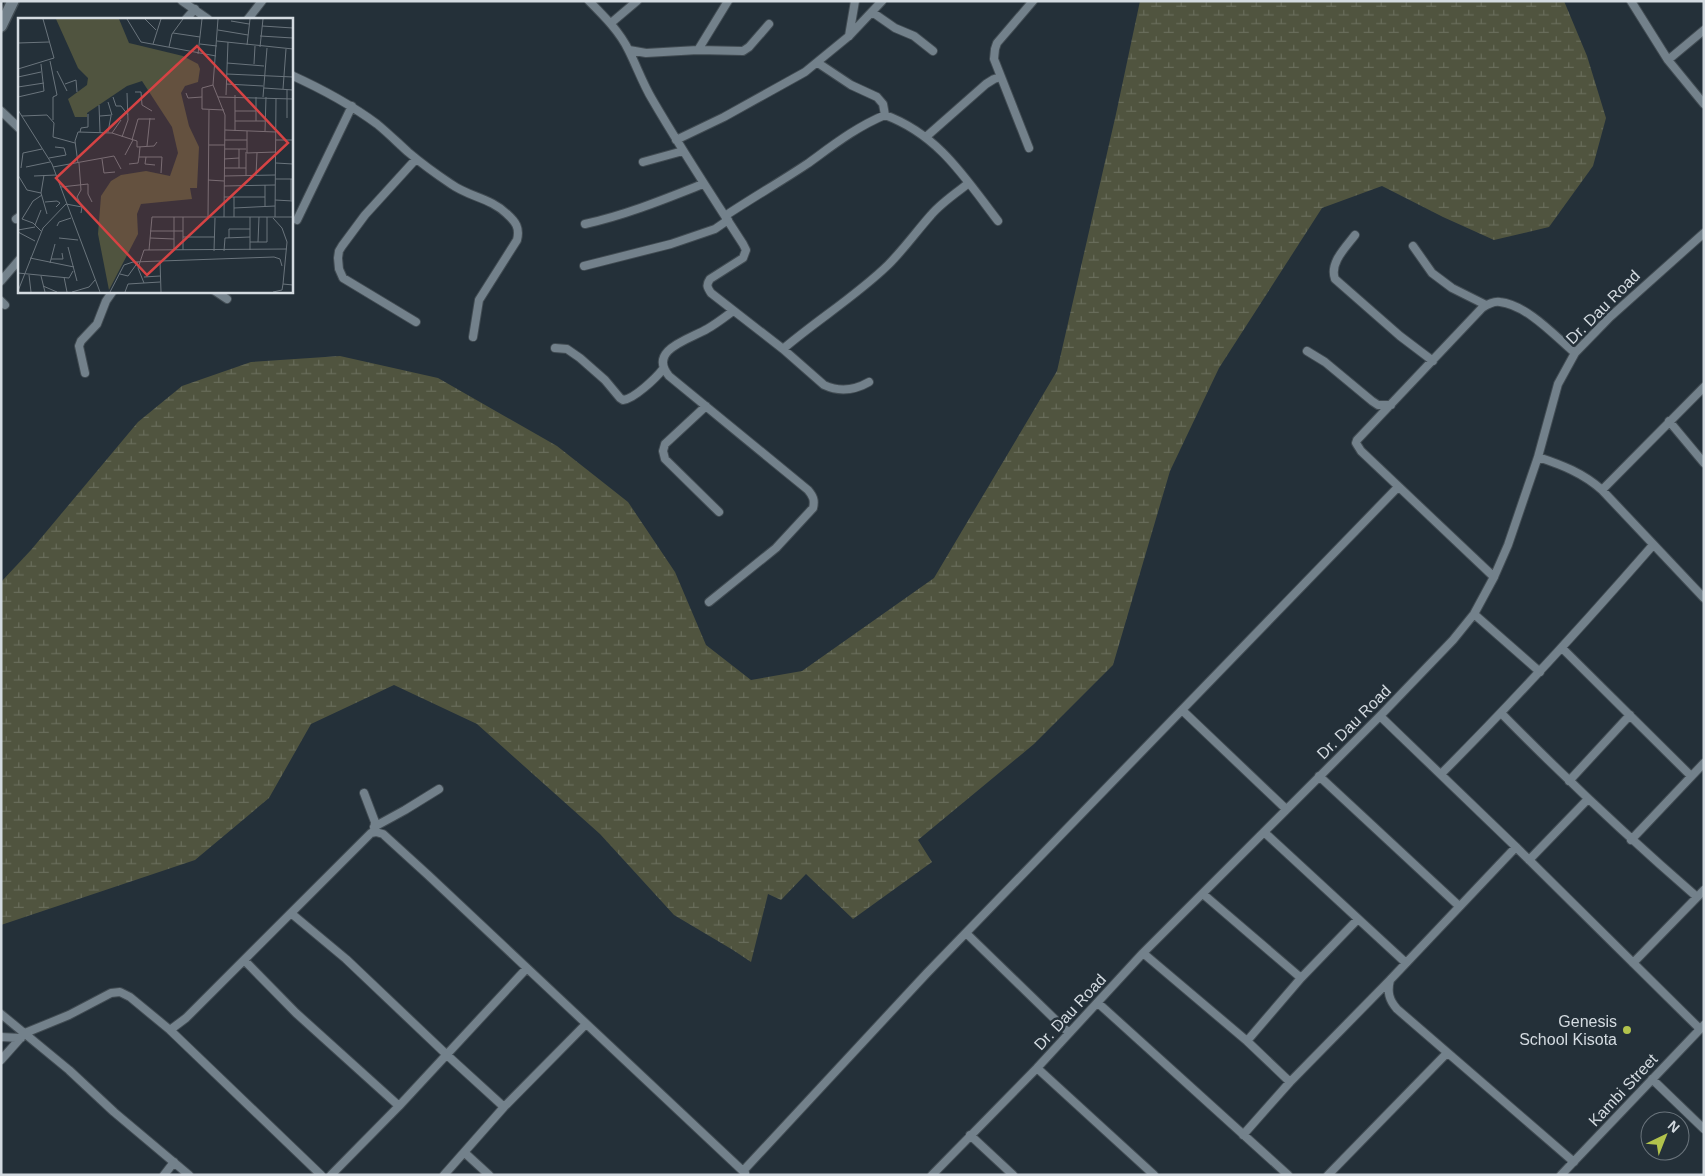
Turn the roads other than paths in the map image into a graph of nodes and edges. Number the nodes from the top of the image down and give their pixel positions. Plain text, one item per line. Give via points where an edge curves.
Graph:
1 (13, 1) edge
2 (182, 1) edge
3 (262, 1) edge
4 (589, 1) edge
5 (636, 1) edge
6 (728, 1) edge
7 (855, 1) edge
8 (882, 1) edge
9 (1033, 1) edge
10 (1630, 1) edge
11 (195, 9) junction
12 (872, 12) junction
13 (187, 18) edge
14 (207, 18) edge
15 (249, 18) edge
16 (611, 22) junction
17 (768, 24) dead end
18 (1, 26) edge
19 (1704, 30) edge
20 (849, 36) junction
21 (629, 50) junction
22 (698, 50) junction
23 (933, 51) dead end
24 (1668, 60) junction
25 (818, 63) junction
26 (292, 75) edge
27 (1001, 77) junction
28 (1704, 104) edge
29 (352, 106) junction
30 (1, 111) edge
31 (885, 114) junction
32 (18, 127) edge
33 (926, 136) junction
34 (676, 140) junction
35 (1029, 148) dead end
36 (683, 151) junction
37 (416, 159) junction
38 (643, 162) dead end
39 (969, 183) junction
40 (703, 184) junction
41 (726, 218) junction
42 (296, 220) dead end
43 (998, 221) dead end
44 (586, 224) dead end
45 (1704, 234) edge
46 (1355, 235) dead end
47 (1413, 246) dead end
48 (18, 261) edge
49 (584, 266) dead end
50 (1, 281) edge
51 (111, 292) edge
52 (216, 292) edge
53 (227, 299) dead end
54 (1486, 305) junction
55 (733, 311) junction
56 (416, 322) dead end
57 (472, 337) dead end
58 (555, 348) dead end
59 (782, 349) junction
60 (1308, 351) dead end
61 (1575, 353) junction
62 (1432, 361) junction
63 (663, 369) junction
64 (85, 373) dead end
65 (870, 382) dead end
66 (1704, 387) edge
67 (1391, 405) junction
68 (706, 406) junction
69 (1669, 421) junction
70 (1538, 457) junction
71 (1704, 463) edge
72 (1398, 487) junction
73 (1602, 490) junction
74 (719, 512) dead end
75 (1653, 544) junction
76 (1494, 577) junction
77 (1704, 598) edge
78 (709, 602) dead end
79 (1474, 614) junction
80 (1562, 648) junction
81 (1540, 672) junction
82 (1183, 711) junction
83 (1501, 713) junction
84 (1630, 714) junction
85 (1380, 716) junction
86 (1704, 763) edge
87 (1441, 774) junction
88 (1319, 776) junction
89 (1691, 776) junction
90 (1569, 781) junction
91 (438, 789) dead end
92 (364, 793) dead end
93 (1588, 799) junction
94 (1286, 809) junction
95 (374, 830) junction
96 (1264, 832) junction
97 (1631, 840) junction
98 (1516, 847) junction
99 (1529, 860) junction
100 (1704, 890) edge
101 (1203, 894) junction
102 (1696, 897) junction
103 (1459, 906) junction
104 (292, 914) junction
105 (1358, 920) junction
106 (966, 933) junction
107 (1143, 953) junction
108 (245, 961) junction
109 (1406, 963) junction
110 (1634, 963) junction
111 (527, 968) junction
112 (1301, 978) junction
113 (1390, 980) junction
114 (1098, 1003) junction
115 (1, 1014) edge
116 (586, 1024) junction
117 (1702, 1027) edge
118 (170, 1030) junction
119 (1069, 1033) junction
120 (23, 1036) junction
121 (1, 1037) edge
122 (1247, 1041) junction
123 (1447, 1053) junction
124 (447, 1055) junction
125 (1, 1060) edge
126 (1037, 1068) junction
127 (1652, 1079) junction
128 (1290, 1082) junction
129 (399, 1106) junction
130 (504, 1108) junction
131 (1704, 1129) edge
132 (970, 1135) junction
133 (1243, 1135) junction
134 (465, 1153) junction
135 (174, 1162) junction
136 (1574, 1162) junction
137 (745, 1173) edge
138 (164, 1175) edge
139 (189, 1175) edge
140 (321, 1175) edge
141 (330, 1175) edge
142 (444, 1175) edge
143 (489, 1175) edge
144 (932, 1175) edge
145 (1013, 1175) edge
146 (1154, 1175) edge
147 (1288, 1175) edge
148 (1328, 1175) edge
149 (1562, 1175) edge

1 - 18 main road
2 - 11 street
3 - 15 street
4 - 16 street
5 - 16 street
6 - 22 street
7 - 20 street
8 - 12 street
9 - 27 street via 995,49 994,58
10 - 24 street
11 - 13 street
11 - 14 street
12 - 20 street
12 - 23 street
16 - 21 street
17 - 22 street via 743,51
19 - 24 street
20 - 25 street
21 - 22 street via 646,53
21 - 34 street via 640,77
24 - 28 street
25 - 31 street via 851,85 877,97
25 - 34 street via 724,117
26 - 29 street
27 - 33 street via 986,84
27 - 35 street
29 - 37 street
29 - 42 street
30 - 32 street
31 - 33 street
31 - 41 street via 752,197
33 - 39 street via 947,155
34 - 36 street
36 - 38 street
36 - 40 street
37 - 56 street via 348,235 338,258 343,278
37 - 57 street via 452,185 490,201 506,212 516,222 519,231 517,240 479,300
39 - 43 street
39 - 59 street via 931,214 908,244 858,292
40 - 41 street
40 - 44 street
41 - 49 street via 715,229 671,244
41 - 55 street via 744,244 746,254 710,279 707,287
45 - 61 street, Dr. Dau Road via 1617,310
46 - 62 street via 1335,263 1336,279
47 - 54 street via 1432,273 1452,288
48 - 50 street
51 - 64 street via 97,324 79,346
52 - 53 street
54 - 61 street via 1500,302 1525,312
54 - 62 street
55 - 59 street
55 - 63 street via 675,345 665,355
58 - 63 street via 566,349 580,358 623,400 632,397
59 - 65 street via 824,385 841,390
60 - 67 street via 1378,405
61 - 70 street, Dr. Dau Road via 1558,384
62 - 67 street
63 - 68 street
66 - 69 street
67 - 72 street via 1356,443
68 - 74 street via 665,444 663,451 665,459
68 - 78 street via 808,490 814,503 776,548
69 - 71 street
69 - 73 street
70 - 73 street via 1577,472
70 - 76 street, Dr. Dau Road
72 - 76 street
72 - 82 street
73 - 75 street
75 - 77 street
75 - 80 street
76 - 79 street, Dr. Dau Road
79 - 81 street
79 - 85 street, Dr. Dau Road
80 - 81 street
80 - 84 street
81 - 83 street
82 - 94 street
82 - 106 street
83 - 87 street
83 - 90 street
84 - 89 street
84 - 90 street
85 - 87 street
85 - 88 street, Dr. Dau Road
86 - 89 street
87 - 98 street
88 - 94 street, Dr. Dau Road
88 - 103 street
89 - 97 street
90 - 93 street
91 - 95 street
92 - 95 street
93 - 97 street
93 - 99 street
94 - 96 street, Dr. Dau Road
95 - 104 street
95 - 111 street via 383,834
96 - 101 street, Dr. Dau Road
96 - 105 street
97 - 102 street
98 - 99 street
98 - 103 street
99 - 110 street
100 - 102 street
101 - 107 street, Dr. Dau Road
101 - 112 street
102 - 110 street
103 - 109 street
104 - 108 street
104 - 124 street via 346,959
105 - 109 street
105 - 112 street
106 - 119 street
106 - 137 street
107 - 114 street, Dr. Dau Road
107 - 122 street
108 - 118 street
108 - 129 street via 296,1013
109 - 113 street
110 - 117 street
111 - 116 street
111 - 124 street
112 - 122 street
113 - 123 street via 1392,1003
113 - 128 street
114 - 119 street, Dr. Dau Road
114 - 133 street
115 - 120 street
116 - 130 street
116 - 137 street
117 - 127 street, Kambi Street
118 - 120 street via 130,997 110,992
118 - 140 street
119 - 126 street, Dr. Dau Road
120 - 121 street
120 - 125 street
120 - 135 street
122 - 128 street
123 - 136 street
123 - 148 street
124 - 129 street
124 - 130 street
126 - 132 street, Dr. Dau Road
126 - 146 street
127 - 131 street
127 - 136 street, Kambi Street
128 - 133 street
129 - 141 street
130 - 134 street
132 - 144 street, Dr. Dau Road
132 - 145 street
133 - 147 street
134 - 142 street
134 - 143 street
135 - 138 street
135 - 139 street
136 - 149 street, Kambi Street

